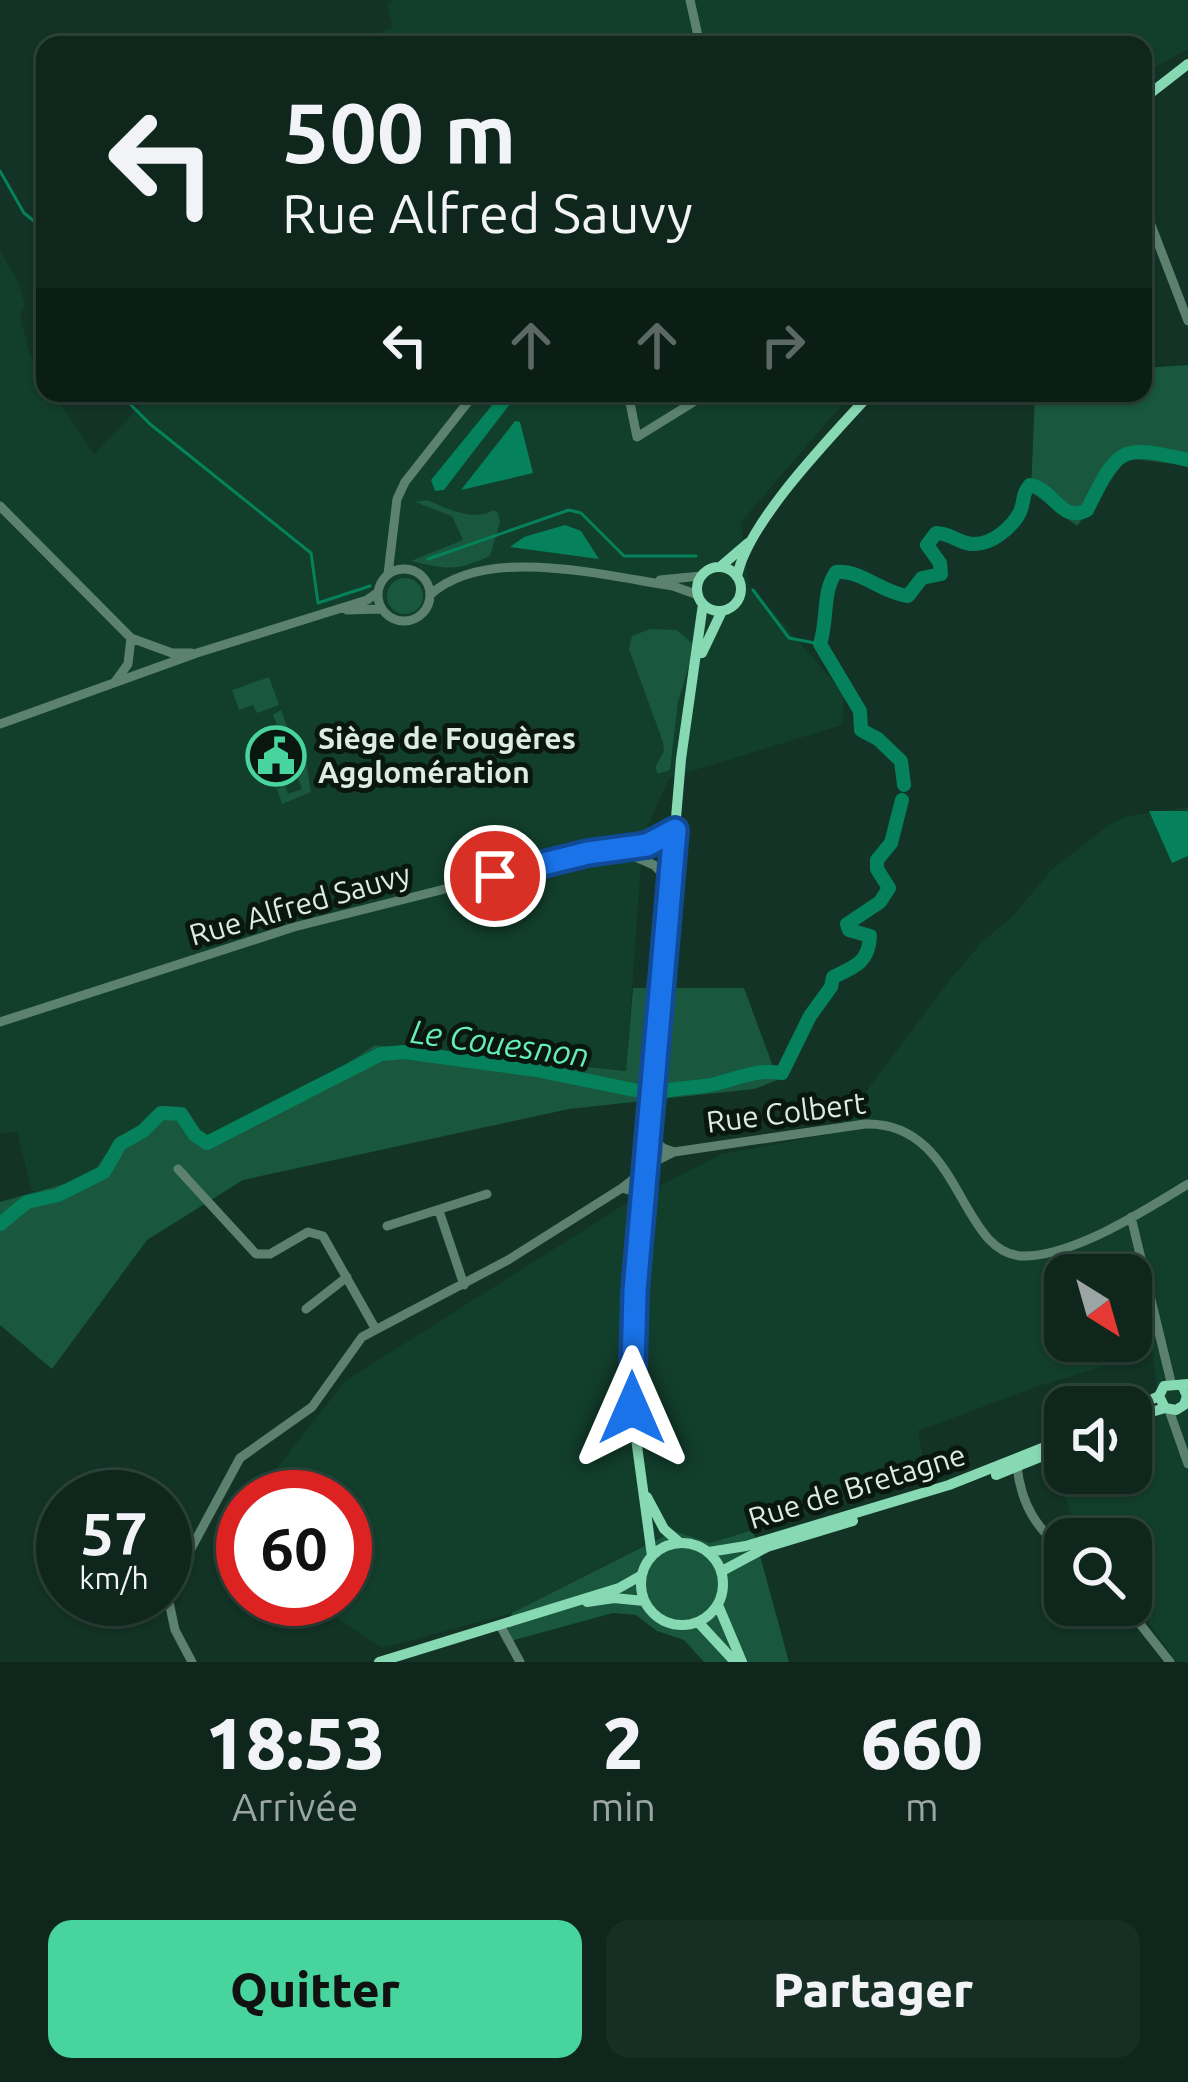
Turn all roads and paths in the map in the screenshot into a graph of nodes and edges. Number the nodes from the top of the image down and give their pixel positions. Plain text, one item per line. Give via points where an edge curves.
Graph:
1 (690, 0) edge
2 (698, 36) edge
3 (1188, 64) edge
4 (1152, 92) edge
5 (1152, 227) edge
6 (1188, 321) edge
7 (468, 402) edge
8 (630, 402) edge
9 (694, 402) edge
10 (863, 402) edge
11 (0, 506) edge
12 (755, 536) junction
13 (392, 546) junction
14 (720, 567) junction
15 (406, 569) junction
16 (388, 574) junction
17 (463, 575) junction
18 (701, 576) junction
19 (423, 577) junction
20 (737, 577) junction
21 (643, 581) junction
22 (377, 593) junction
23 (430, 595) junction
24 (700, 599) junction
25 (382, 609) junction
26 (336, 610) junction
27 (722, 610) junction
28 (131, 638) junction
29 (148, 646) junction
30 (197, 653) junction
31 (147, 671) junction
32 (693, 679) junction
33 (113, 683) junction
34 (0, 724) edge
35 (675, 830) junction
36 (617, 849) junction
37 (670, 882) junction
38 (0, 1022) edge
39 (649, 1135) junction
40 (674, 1152) junction
41 (645, 1168) junction
42 (178, 1169) dead end
43 (1188, 1184) edge
44 (622, 1188) junction
45 (487, 1194) dead end
46 (642, 1202) junction
47 (440, 1211) junction
48 (1131, 1217) junction
49 (387, 1226) dead end
50 (346, 1277) junction
51 (464, 1285) junction
52 (306, 1309) dead end
53 (375, 1328) junction
54 (1180, 1384) edge
55 (1175, 1403) edge
56 (1044, 1452) edge
57 (1017, 1464) junction
58 (1188, 1464) edge
59 (644, 1490) junction
60 (1044, 1530) edge
61 (679, 1543) junction
62 (709, 1552) junction
63 (652, 1556) junction
64 (722, 1571) junction
65 (642, 1575) junction
66 (644, 1601) junction
67 (718, 1605) junction
68 (538, 1614) junction
69 (698, 1622) junction
70 (1142, 1626) edge
71 (501, 1627) junction
72 (192, 1662) edge
73 (379, 1662) edge
74 (520, 1662) edge
75 (739, 1662) edge
76 (1170, 1662) edge

1 - 2 street
3 - 4 main road
5 - 6 street
7 - 13 street via 405,482 392,515
8 - 9 street via 637,437
10 - 12 main road
11 - 28 street
12 - 14 main road
12 - 20 main road
13 - 15 street
13 - 16 street
14 - 18 main road
14 - 20 main road
15 - 16 street
15 - 19 street
16 - 22 street
17 - 19 street
17 - 21 street via 509,566
17 - 23 street
18 - 21 street
18 - 24 main road
19 - 23 street
20 - 27 main road via 738,598
21 - 24 street
22 - 25 street
22 - 26 street
23 - 25 street via 412,620
24 - 27 main road
24 - 32 main road
25 - 26 street
26 - 30 street
27 - 32 main road
28 - 29 street
28 - 31 street
28 - 33 street via 128,664
29 - 30 street
29 - 31 street
30 - 31 street
31 - 33 street
32 - 35 main road
33 - 34 street
35 - 36 street, Rue Alfred Sauvy
35 - 37 main road
36 - 37 street
36 - 38 street, Rue Alfred Sauvy via 294,927
37 - 39 main road
39 - 40 street, Rue Colbert
39 - 41 main road
40 - 41 street, Rue Colbert
40 - 48 street, Rue Colbert via 878,1124 931,1150 984,1234 1006,1252 1050,1252
41 - 44 street, Rue Colbert
41 - 46 main road
42 - 50 street via 250,1251 270,1254 318,1233
43 - 48 street, Rue Colbert
44 - 46 street
44 - 51 street, Rue Colbert
45 - 47 street
46 - 59 main road via 630,1375
47 - 49 street
47 - 51 street
48 - 54 street
50 - 52 street
50 - 53 street
51 - 53 street, Rue Colbert
53 - 72 street via 312,1407 241,1458 173,1580 167,1605
54 - 55 main road
54 - 55 main road via 1164,1385
55 - 58 street
56 - 57 main road
57 - 60 street via 1022,1498
57 - 62 main road, Rue de Bretagne
57 - 64 main road, Rue de Bretagne via 767,1547
59 - 61 main road
59 - 63 main road
61 - 62 main road
61 - 63 main road
62 - 64 main road
63 - 65 main road
64 - 67 main road
65 - 66 main road
65 - 68 main road
66 - 68 main road via 614,1598
66 - 69 main road via 671,1624
67 - 69 main road
67 - 75 main road
68 - 71 main road
69 - 75 main road
70 - 76 street
71 - 73 main road
71 - 74 street

